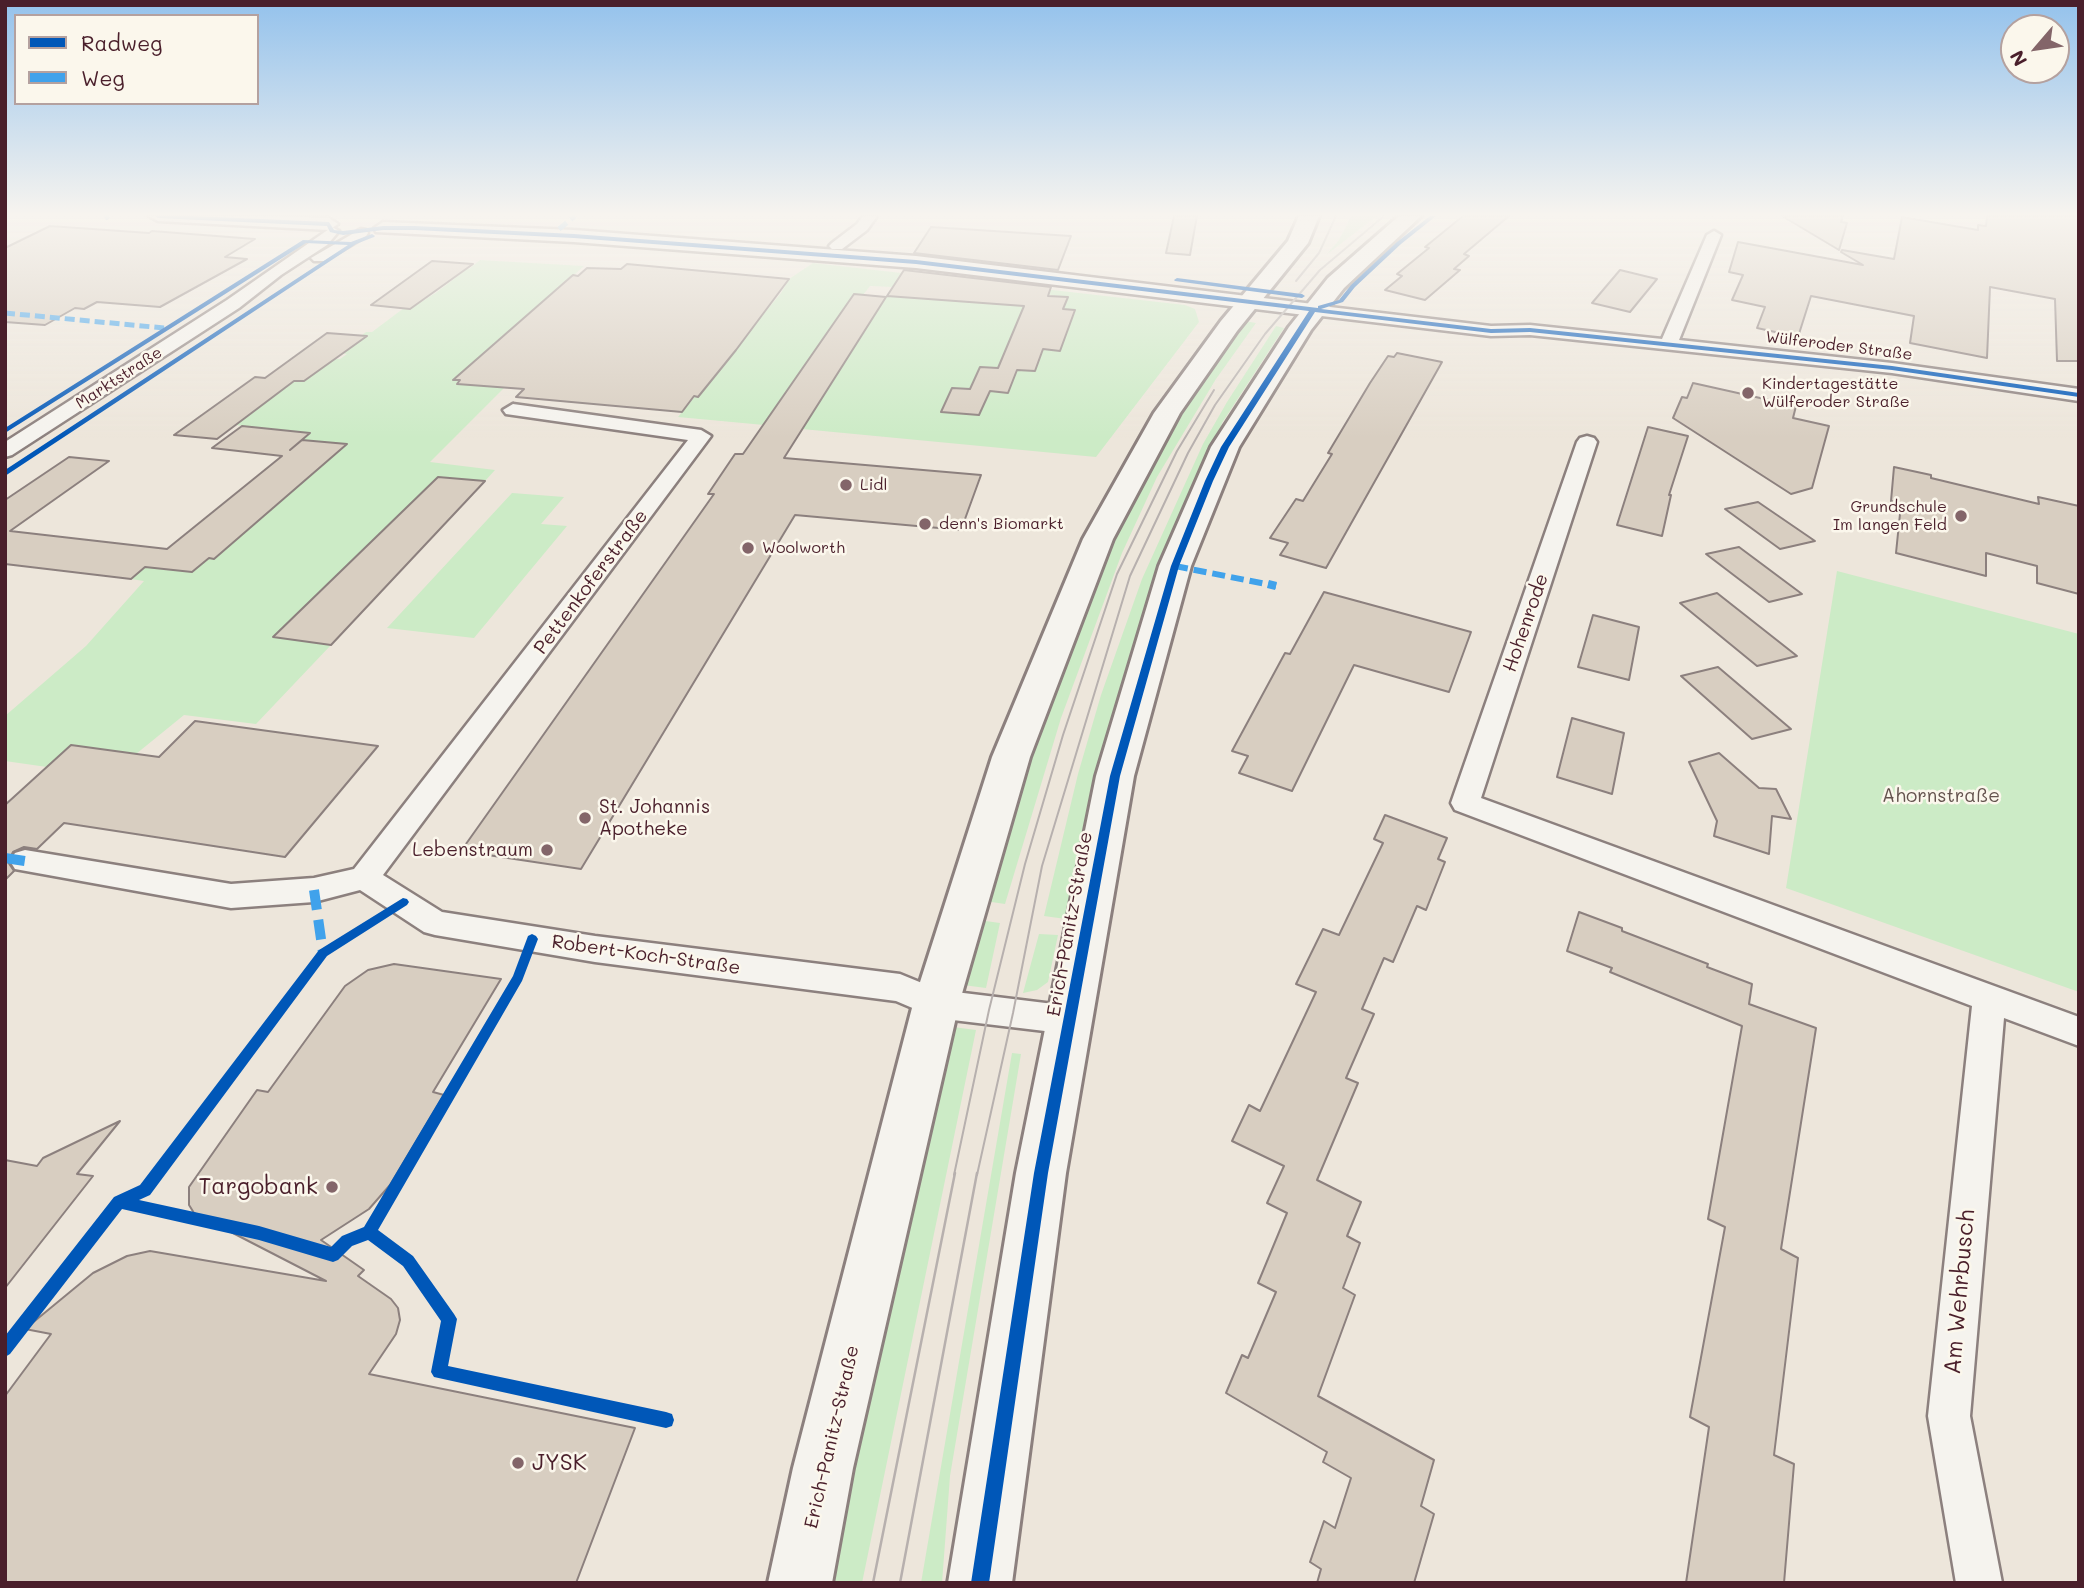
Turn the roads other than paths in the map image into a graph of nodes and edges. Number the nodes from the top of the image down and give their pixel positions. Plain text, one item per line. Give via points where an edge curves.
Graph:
1 (251, 290) edge
2 (262, 290) edge
3 (1197, 290) edge
4 (1207, 290) edge
5 (1261, 290) edge
6 (1332, 290) edge
7 (1691, 290) edge
8 (1256, 296) junction
9 (233, 304) junction
10 (1318, 304) junction
11 (1669, 343) junction
12 (2079, 395) edge
13 (513, 410) dead end
14 (1587, 442) dead end
15 (5, 451) edge
16 (25, 861) dead end
17 (364, 878) junction
18 (1989, 999) junction
19 (936, 1004) junction
20 (1070, 1020) junction
21 (2079, 1032) edge
22 (800, 1583) edge
23 (979, 1583) edge
24 (1979, 1583) edge

1 - 9 street, Marktstraße
2 - 9 street, Marktstraße
3 - 8 street, Wülferoder Straße
4 - 8 street, Wülferoder Straße
5 - 8 main road, Erich-Panitz-Straße
6 - 10 main road, Erich-Panitz-Straße
7 - 11 street
8 - 10 street, Wülferoder Straße
8 - 19 main road, Erich-Panitz-Straße via 1167,413 1098,538 1011,757
9 - 15 street, Marktstraße
10 - 11 street, Wülferoder Straße via 1491,331 1530,330
10 - 20 main road, Erich-Panitz-Straße via 1226,447 1175,566 1115,776
11 - 12 street, Wülferoder Straße
13 - 17 street, Pettenkoferstraße via 701,436
14 - 18 street, Hohenrode via 1465,803
16 - 17 street via 231,895 314,890
17 - 19 street, Robert-Koch-Straße via 435,923 900,988
18 - 21 street
18 - 24 street, Am Wehrbusch via 1949,1416
19 - 20 street, Robert-Koch-Straße
19 - 22 main road, Erich-Panitz-Straße via 823,1468
20 - 23 main road, Erich-Panitz-Straße via 1041,1173

